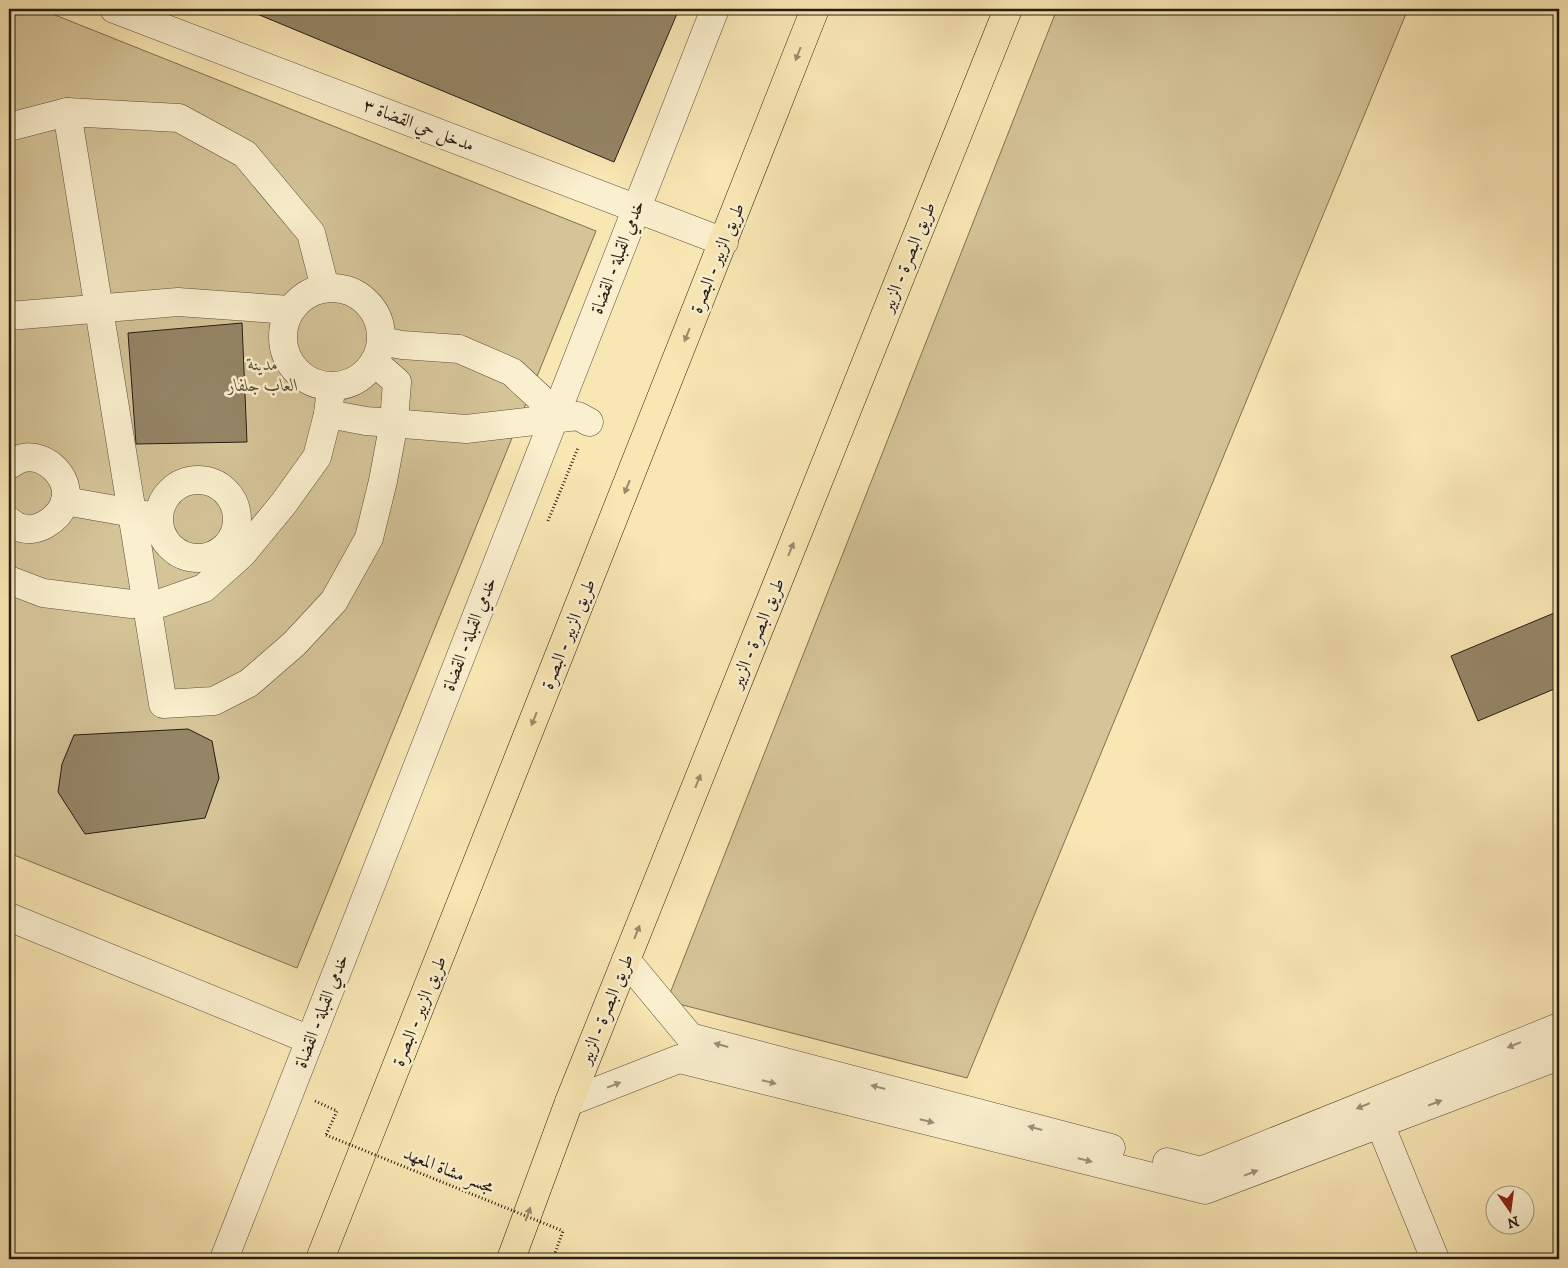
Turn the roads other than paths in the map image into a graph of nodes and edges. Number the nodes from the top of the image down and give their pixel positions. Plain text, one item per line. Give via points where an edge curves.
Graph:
1 (114, 9) edge
2 (715, 9) edge
3 (816, 9) edge
4 (1008, 9) edge
5 (67, 112) junction
6 (9, 128) edge
7 (637, 207) junction
8 (724, 242) junction
9 (325, 288) junction
10 (99, 308) junction
11 (290, 310) junction
12 (9, 316) edge
13 (377, 352) junction
14 (331, 386) junction
15 (328, 414) junction
16 (554, 419) junction
17 (394, 422) junction
18 (589, 422) dead end
19 (9, 465) edge
20 (65, 501) junction
21 (145, 515) junction
22 (9, 521) edge
23 (9, 580) edge
24 (147, 603) junction
25 (9, 917) edge
26 (626, 960) junction
27 (1559, 1027) edge
28 (310, 1040) junction
29 (1559, 1056) edge
30 (569, 1102) junction
31 (1380, 1124) junction
32 (1203, 1181) junction
33 (224, 1259) edge
34 (320, 1259) edge
35 (510, 1259) edge
36 (1435, 1259) edge

1 - 7 street, مدخل حي القضاة ٣
2 - 7 street, خدمي القبلة - القضاة
3 -> 8 highway, طريق الزبير - البصرة
26 -> 4 highway, طريق البصرة - الزبير
5 - 6 street
5 - 9 street via 178,118 245,154 311,233
5 - 10 street
7 - 8 street, مدخل حي القضاة ٣
7 - 16 street, خدمي القبلة - القضاة
8 -> 34 highway, طريق الزبير - البصرة
9 - 11 street via 312,292
9 - 13 street via 343,289 359,296 372,308 379,324
10 - 11 street via 178,302
10 - 12 street
10 - 21 street
11 - 14 street via 284,326 283,344 289,360 299,374
13 - 14 street via 362,375 348,383
13 - 16 street via 402,345 459,349 512,372 539,397
13 - 17 street via 397,382
14 - 15 street
15 - 17 street
15 - 24 street via 317,458 242,554 204,588 161,603
16 - 17 street via 466,429
16 - 18 street via 578,416
16 - 28 street, خدمي القبلة - القضاة
17 - 24 street via 369,538 334,601 294,644 249,683 214,701 163,704
19 - 20 street via 24,458 41,459 56,468 64,484
20 - 21 street
20 - 22 street via 57,516 40,528 20,528
21 - 24 street
23 - 24 street via 43,593 131,604
25 - 28 street
26 - 30 highway, طريق البصرة - الزبير
32 -> 26 street via 690,1037
27 -> 32 street
28 - 33 street, خدمي القبلة - القضاة
31 -> 29 street
30 -> 32 street via 679,1059
35 -> 30 highway, طريق البصرة - الزبير
32 -> 31 street
31 - 36 street

